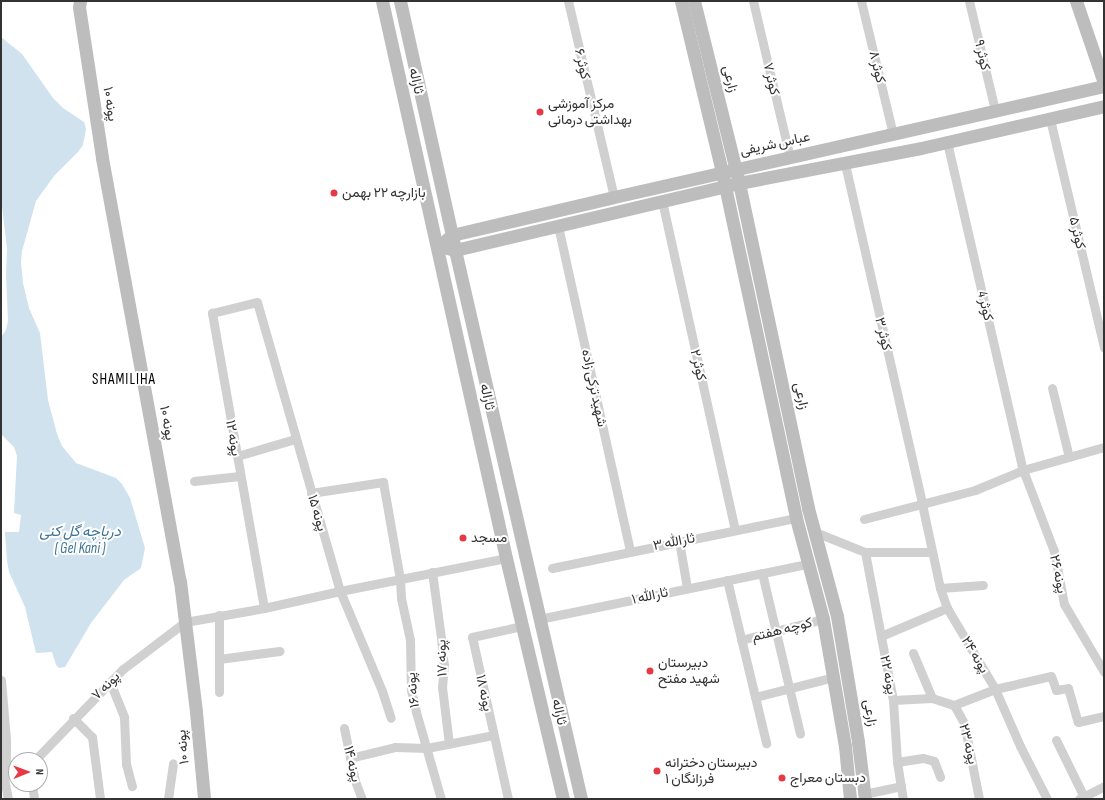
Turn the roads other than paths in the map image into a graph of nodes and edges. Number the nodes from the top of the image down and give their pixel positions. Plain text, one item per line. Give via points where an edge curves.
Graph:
1 (382, 1) edge
2 (400, 1) edge
3 (568, 1) edge
4 (680, 1) edge
5 (694, 1) edge
6 (753, 1) edge
7 (861, 1) edge
8 (969, 1) edge
9 (1076, 1) edge
10 (77, 3) edge
11 (1104, 84) edge
12 (1104, 106) edge
13 (995, 110) junction
14 (1050, 119) junction
15 (917, 128) junction
16 (893, 134) junction
17 (947, 142) junction
18 (921, 148) junction
19 (790, 158) junction
20 (844, 164) junction
21 (735, 169) junction
22 (722, 172) junction
23 (739, 183) junction
24 (725, 186) junction
25 (614, 197) junction
26 (662, 201) junction
27 (558, 226) junction
28 (452, 235) junction
29 (437, 247) junction
30 (455, 250) junction
31 (256, 302) joint
32 (1104, 348) edge
33 (1052, 388) dead end
34 (295, 439) junction
35 (1104, 447) edge
36 (237, 456) junction
37 (1069, 457) junction
38 (1023, 470) junction
39 (240, 476) junction
40 (194, 481) dead end
41 (311, 493) junction
42 (922, 504) junction
43 (796, 518) junction
44 (864, 519) dead end
45 (735, 530) junction
46 (815, 532) junction
47 (801, 536) junction
48 (679, 541) junction
49 (522, 545) junction
50 (630, 551) junction
51 (865, 552) junction
52 (931, 552) junction
53 (505, 555) junction
54 (808, 564) junction
55 (552, 568) dead end
56 (432, 572) junction
57 (762, 573) junction
58 (400, 579) junction
59 (727, 580) junction
60 (983, 585) dead end
61 (687, 588) junction
62 (940, 588) junction
63 (340, 590) junction
64 (534, 598) junction
65 (264, 608) junction
66 (518, 608) junction
67 (947, 608) junction
68 (219, 615) junction
69 (539, 619) junction
70 (823, 620) junction
71 (186, 622) junction
72 (522, 626) junction
73 (776, 632) junction
74 (881, 636) junction
75 (741, 640) junction
76 (280, 651) dead end
77 (913, 653) dead end
78 (219, 659) junction
79 (1104, 672) edge
80 (834, 677) junction
81 (1, 680) edge
82 (110, 682) junction
83 (789, 689) junction
84 (995, 689) junction
85 (219, 692) dead end
86 (755, 697) junction
87 (932, 698) junction
88 (893, 700) junction
89 (954, 704) junction
90 (1104, 716) edge
91 (73, 718) junction
92 (391, 718) dead end
93 (3, 721) edge
94 (344, 728) dead end
95 (800, 734) dead end
96 (493, 735) junction
97 (1056, 740) dead end
98 (766, 743) dead end
99 (449, 744) junction
100 (427, 748) junction
101 (44, 752) edge
102 (350, 758) junction
103 (897, 762) junction
104 (173, 763) dead end
105 (3, 770) edge
106 (940, 777) dead end
107 (132, 786) dead end
108 (901, 786) junction
109 (1104, 786) edge
110 (865, 797) edge
111 (1082, 798) edge
112 (8, 799) edge
113 (100, 799) edge
114 (168, 799) edge
115 (204, 799) edge
116 (362, 799) edge
117 (441, 799) edge
118 (508, 799) edge
119 (563, 799) edge
120 (581, 799) edge
121 (850, 799) edge
122 (903, 799) edge
123 (979, 799) edge
124 (1047, 799) edge

1 - 29 main road, ثاراله
2 - 28 main road, ثاراله
3 - 25 street, کوثر ۶
4 - 22 main road
5 - 21 main road, زارعی
6 - 19 street, کوثر ۷
7 - 16 street, کوثر ۸
8 - 13 street, کوثر ۹
9 - 11 main road
10 - 71 main road, پونه ۱۰ via 102,158
11 - 13 main road, عباس شریفی
12 - 14 main road
13 - 15 main road, عباس شریفی
14 - 17 main road
14 - 32 street, کوثر ۵
15 - 16 main road, عباس شریفی
15 - 18 main road
16 - 19 main road, عباس شریفی
17 - 18 main road
17 - 38 street, کوثر 4
18 - 20 main road
19 - 21 main road, عباس شریفی
20 - 23 main road
20 - 42 street, کوثر ۳
21 - 22 main road, عباس شریفی
21 - 23 main road, زارعی
22 - 24 main road
22 - 25 main road, عباس شریفی
23 - 24 main road
23 - 46 main road, زارعی
24 - 26 main road
24 - 43 main road
25 - 28 main road, عباس شریفی
26 - 27 main road
26 - 45 street, کوثر ۲
27 - 30 main road
27 - 50 street, شهید ترکی زاده
28 - 29 main road
28 - 30 main road, ثاراله
29 - 30 main road
29 - 53 main road, ثاراله
30 - 49 main road, ثاراله
31 - 34 street, پونه ۱۵
31 - 36 street, پونه ۱۲ via 212,313
33 - 37 street
34 - 36 street
34 - 41 street, پونه ۱۵
35 - 37 street
36 - 39 street, پونه ۱۲
37 - 38 street
38 - 42 street via 975,490
38 - 79 street, پونه ۲۶ via 1054,551 1064,604
39 - 40 street
39 - 65 street, پونه ۱۲
41 - 58 street, پونه ۱۶ via 383,482
41 - 63 street, پونه ۱۵
42 - 44 street
42 - 52 street, پونه ۲۴
43 - 45 street, ثارالله ۳
43 - 47 main road
45 - 48 street, ثارالله ۳
46 - 47 main road
46 - 51 street
46 - 110 main road, زارعی via 837,616
47 - 54 main road
48 - 50 street, ثارالله ۳
48 - 61 street
49 - 53 main road via 520,552
49 - 64 main road, ثاراله
50 - 55 street, ثارالله ۳
51 - 52 street
51 - 74 street, پونه ۲۲
52 - 62 street, پونه ۲۴
53 - 56 street
53 - 66 main road, ثاراله
54 - 57 street, ثارالله ۱
54 - 70 main road
56 - 58 street
56 - 99 street, پونه ۱۷ via 444,665 442,686
57 - 59 street, ثارالله ۱
57 - 73 street
58 - 63 street
58 - 100 street, پونه ۱۶ via 401,598 410,640 411,690
59 - 61 street, ثارالله ۱
59 - 75 street
60 - 62 street
61 - 69 street, ثارالله ۱
62 - 67 street, پونه ۲۴
63 - 65 street
63 - 92 street, پونه ۱۵
64 - 66 main road via 528,594 522,595
64 - 69 main road, ثاراله
65 - 68 street
66 - 72 main road, ثاراله
67 - 74 street
67 - 84 street, پونه ۲۴
68 - 71 street
68 - 78 street
69 - 120 main road, ثاراله
70 - 73 street, کوچه هفتم
70 - 80 main road
71 - 82 street, پونه ۷ via 123,668
71 - 115 main road, پونه ۱۰
72 - 96 street, پونه ۱۸ via 472,637
72 - 119 main road, ثاراله
73 - 75 street, کوچه هفتم
73 - 83 street
74 - 88 street, پونه ۲۲
75 - 86 street
76 - 78 street
77 - 87 street
78 - 85 street
80 - 83 street
80 - 121 main road
81 - 93 street
82 - 91 street, پونه ۷
82 - 107 street via 124,717 126,764
83 - 86 street
83 - 95 street
84 - 89 street
84 - 90 street via 1051,676 1056,690 1068,688 1078,722
84 - 124 street, پونه ۲۴
86 - 98 street
87 - 88 street, پونه ۲۳
87 - 89 street, پونه ۲۳
88 - 103 street, پونه ۲۲
89 - 123 street, پونه ۲۳ via 964,723
91 - 101 street, پونه ۷
91 - 113 street via 92,737
93 - 105 street via 6,739
94 - 102 street, پونه ۱۴
96 - 99 street
96 - 118 street, پونه ۱۸
97 - 111 street
99 - 100 street
100 - 102 street via 395,747
100 - 117 street, پونه ۱۶
102 - 116 street, پونه ۱۴
103 - 106 street via 923,758 934,761
103 - 108 street, پونه ۲۲
104 - 114 street
105 - 112 street
108 - 110 street
108 - 122 street, پونه ۲۲
109 - 111 street

